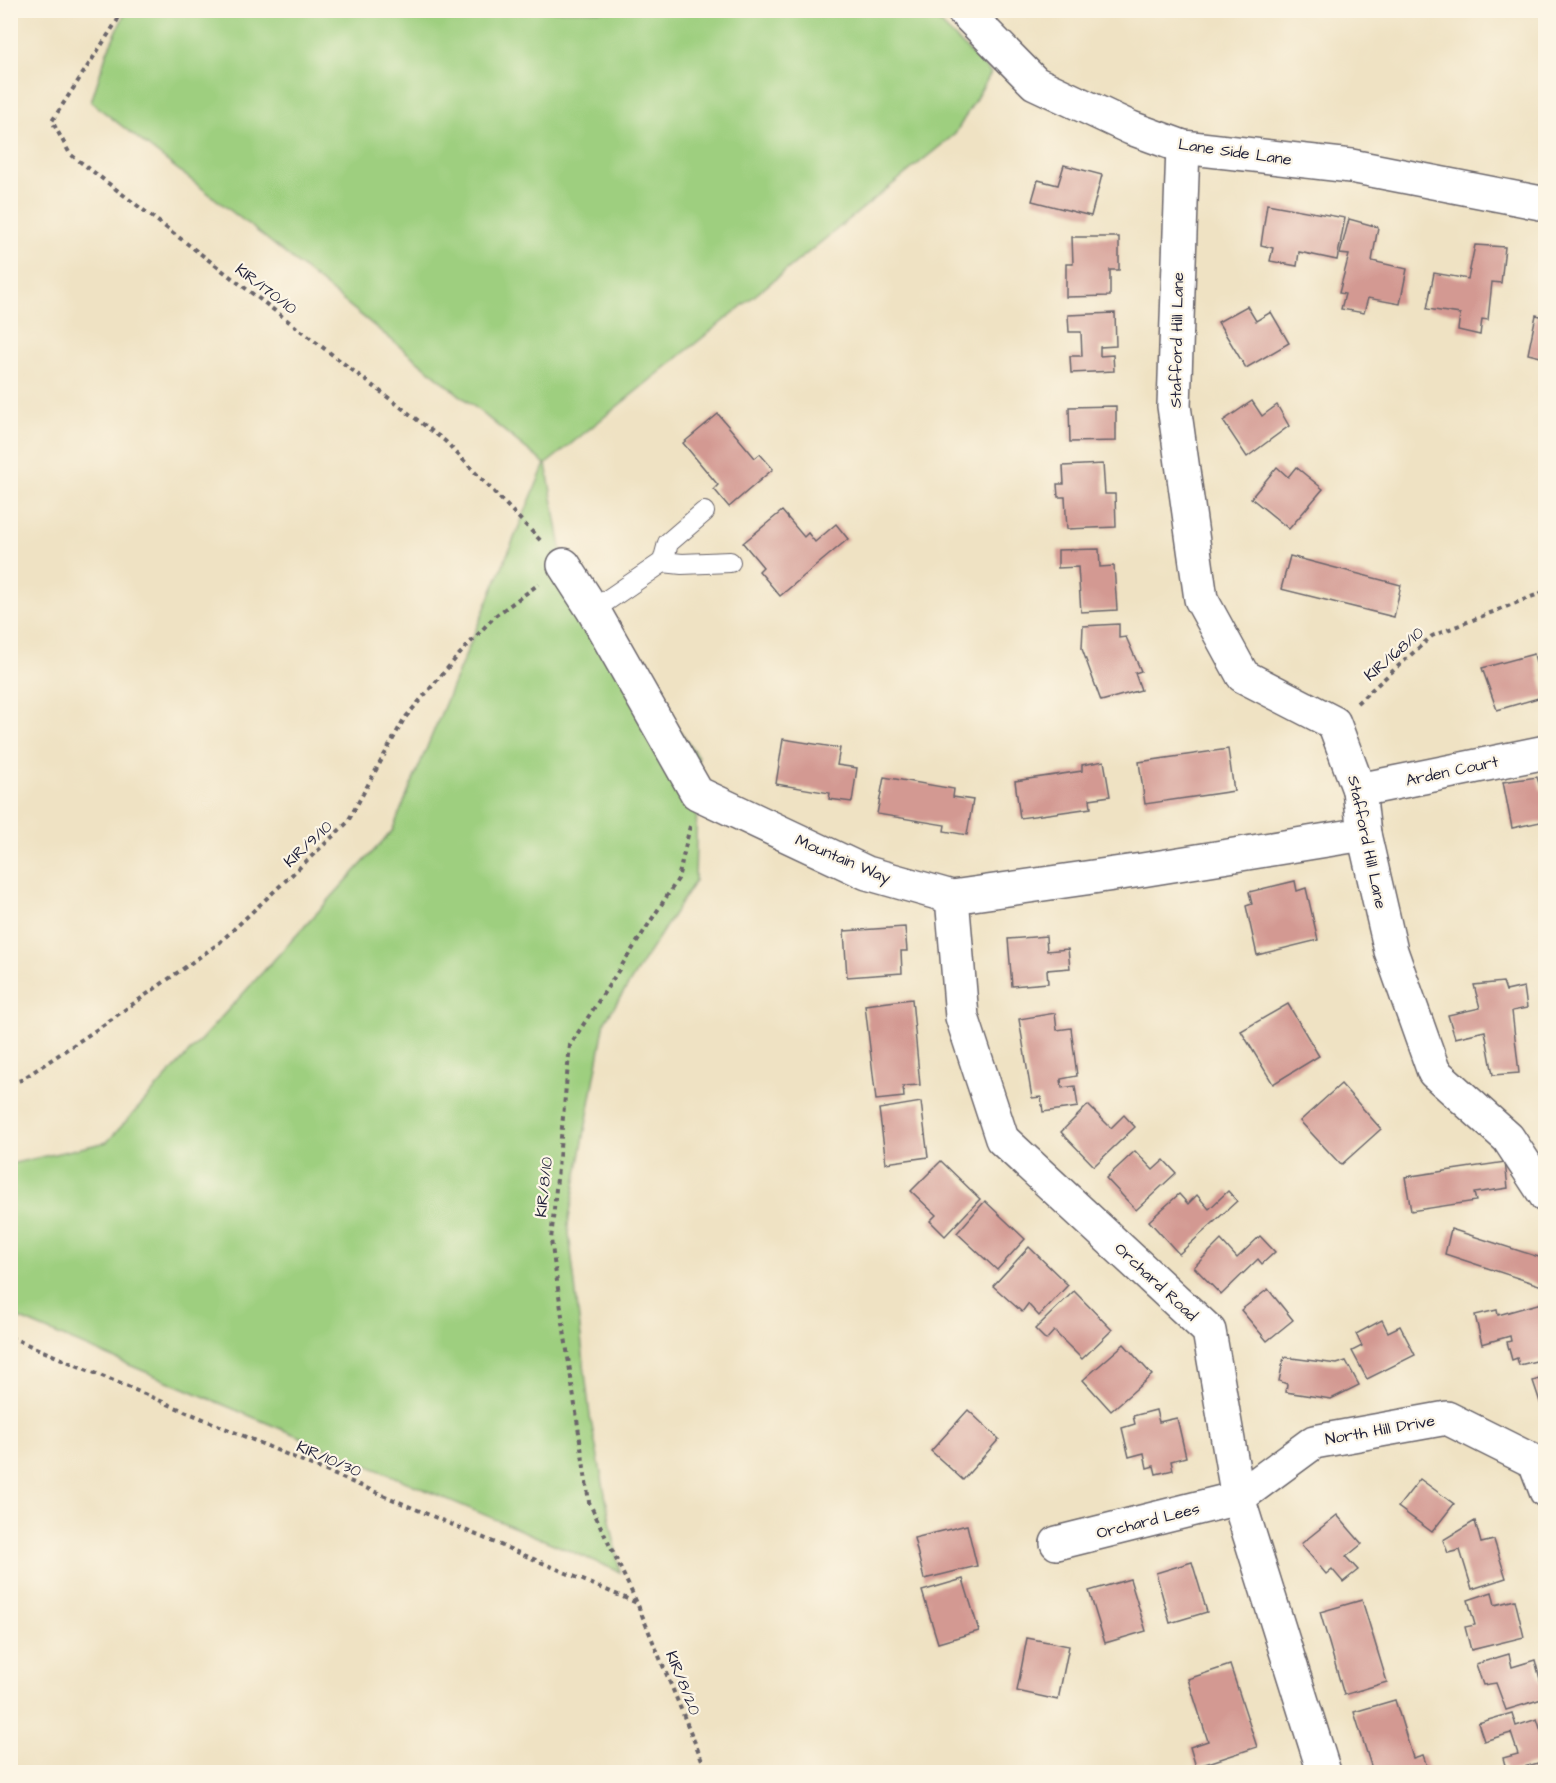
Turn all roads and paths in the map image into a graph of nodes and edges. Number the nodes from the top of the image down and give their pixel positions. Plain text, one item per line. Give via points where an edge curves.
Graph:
1 (122, 10) edge
2 (963, 10) edge
3 (1183, 147) junction
4 (1545, 204) edge
5 (704, 512) dead end
6 (663, 562) junction
7 (730, 562) dead end
8 (564, 565) junction
9 (1545, 591) edge
10 (593, 610) junction
11 (1334, 723) junction
12 (1545, 752) edge
13 (1359, 790) junction
14 (697, 793) junction
15 (1364, 834) junction
16 (952, 897) junction
17 (10, 1083) edge
18 (1545, 1196) edge
19 (10, 1337) edge
20 (1545, 1491) edge
21 (1238, 1498) junction
22 (1057, 1543) dead end
23 (638, 1603) junction
24 (706, 1773) edge
25 (1324, 1773) edge

1 - 8 path, KIR/170/10 via 52,121 70,154 445,441
2 - 3 street, Lane Side Lane via 1035,83 1131,128
3 - 4 street, Lane Side Lane via 1351,166
3 - 11 street, Stafford Hill Lane via 1174,406 1201,599 1243,676
5 - 6 lane via 668,543
6 - 7 lane
6 - 10 lane
8 - 10 street
8 - 17 path, KIR/9/10 via 495,616 457,657 404,719 347,823 218,944 99,1028 21,1080
9 - 11 path, KIR/168/10 via 1432,636
10 - 14 street
11 - 13 street, Stafford Hill Lane
12 - 13 street, Arden Court
13 - 15 street, Stafford Hill Lane
14 - 16 street, Mountain Way via 867,873
14 - 23 path, KIR/8/10 via 678,879 570,1045 551,1240 589,1502
15 - 16 street, Mountain Way
15 - 18 street, Stafford Hill Lane via 1391,951 1434,1072 1508,1138
16 - 21 street, Orchard Road via 962,1017 1002,1138 1209,1331
19 - 23 path, KIR/10/30
20 - 21 street, North Hill Drive via 1536,1462 1447,1418 1314,1442
21 - 22 street, Orchard Lees
21 - 25 street, Orchard Road
23 - 24 path, KIR/8/20

